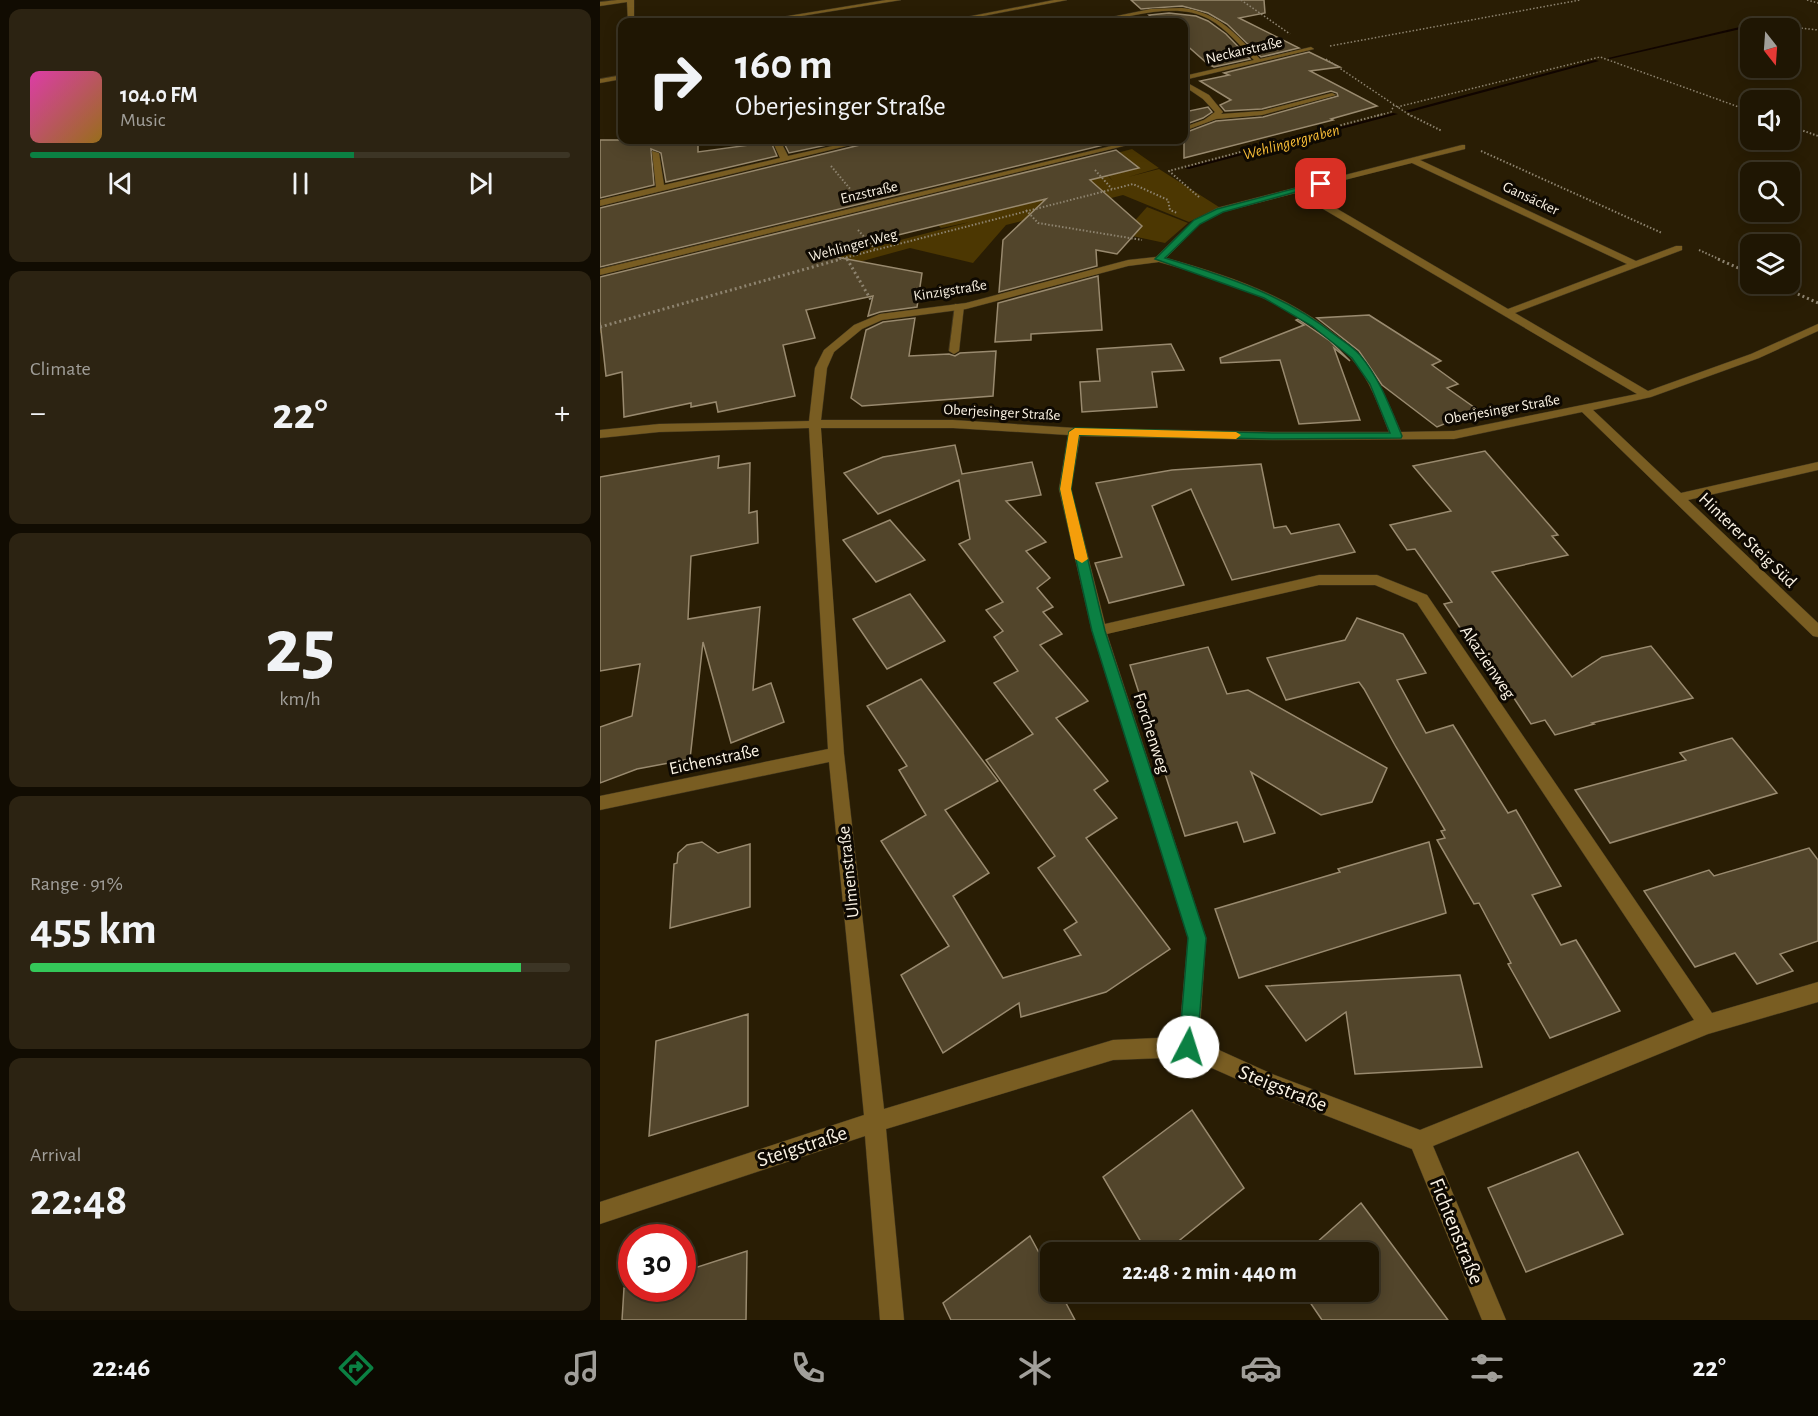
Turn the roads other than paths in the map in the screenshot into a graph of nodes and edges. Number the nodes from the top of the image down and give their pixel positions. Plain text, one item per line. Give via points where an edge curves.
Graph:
1 (631, 0) edge
2 (898, 0) edge
3 (1064, 0) edge
4 (600, 4) edge
5 (631, 18) edge
6 (781, 18) edge
7 (966, 18) edge
8 (1113, 18) edge
9 (1311, 49) road end
10 (1258, 60) junction
11 (1188, 77) edge
12 (618, 78) edge
13 (600, 81) edge
14 (1188, 86) edge
15 (1332, 95) dead end
16 (1215, 117) junction
17 (1188, 127) edge
18 (778, 144) edge
19 (851, 144) edge
20 (1127, 144) edge
21 (1462, 147) dead end
22 (655, 153) dead end
23 (785, 159) junction
24 (1413, 159) junction
25 (661, 190) junction
26 (1298, 190) junction
27 (600, 203) edge
28 (1678, 248) dead end
29 (1159, 259) junction
30 (1637, 265) junction
31 (600, 272) edge
32 (959, 306) junction
33 (1507, 313) junction
34 (1818, 327) edge
35 (954, 351) dead end
36 (1647, 395) junction
37 (1586, 409) junction
38 (815, 424) junction
39 (1075, 432) junction
40 (600, 434) edge
41 (1397, 436) junction
42 (1818, 466) edge
43 (1679, 498) junction
44 (1099, 631) junction
45 (1818, 632) edge
46 (836, 754) junction
47 (600, 802) edge
48 (1818, 992) edge
49 (1708, 1024) junction
50 (1188, 1047) junction
51 (875, 1122) junction
52 (1420, 1141) junction
53 (600, 1213) edge
54 (892, 1320) edge
55 (1494, 1320) edge

1 - 4 street
1 - 5 street
2 - 6 street
3 - 7 street
8 - 10 street via 1190,9 1210,16
9 - 10 street, Neckarstraße
10 - 11 street, Neckarstraße
12 - 13 street
14 - 16 street via 1216,106 1219,112
15 - 16 street via 1262,113
16 - 17 street
18 - 23 street
19 - 23 street
20 - 31 street, Enzstraße
21 - 24 street
22 - 25 street
23 - 25 street
24 - 26 street
24 - 30 street, Gansäcker
25 - 27 street
26 - 29 street via 1217,212 1197,222
26 - 33 street
28 - 30 street
29 - 32 street, Kinzigstraße via 1128,263
29 - 41 street, Kinzigstraße via 1218,276 1267,296 1316,324 1355,356 1375,384
30 - 33 street
32 - 35 street
32 - 38 street, Kinzigstraße via 880,317 858,327 829,350 821,368
33 - 36 street
34 - 36 street, Oberjesinger Straße via 1755,356
36 - 37 street, Oberjesinger Straße
37 - 41 street, Oberjesinger Straße via 1454,435
37 - 43 street, Hinterer Steig Süd
38 - 39 street, Oberjesinger Straße via 953,424
38 - 40 street, Oberjesinger Straße via 659,428
38 - 46 street, Ulmenstraße
39 - 41 street, Oberjesinger Straße
39 - 44 street, Forchenweg via 1065,489
42 - 43 street, Hinterer Steig Süd
43 - 45 street, Hinterer Steig Süd
44 - 49 street, Akazienweg via 1320,580 1377,580 1422,598
44 - 50 street, Forchenweg via 1197,938
46 - 47 street, Eichenstraße
46 - 51 street, Ulmenstraße
48 - 49 street
49 - 52 street
50 - 51 street, Steigstraße via 1113,1050
50 - 52 street, Steigstraße
51 - 53 street, Steigstraße
51 - 54 street, Ulmenstraße
52 - 55 street, Fichtenstraße

